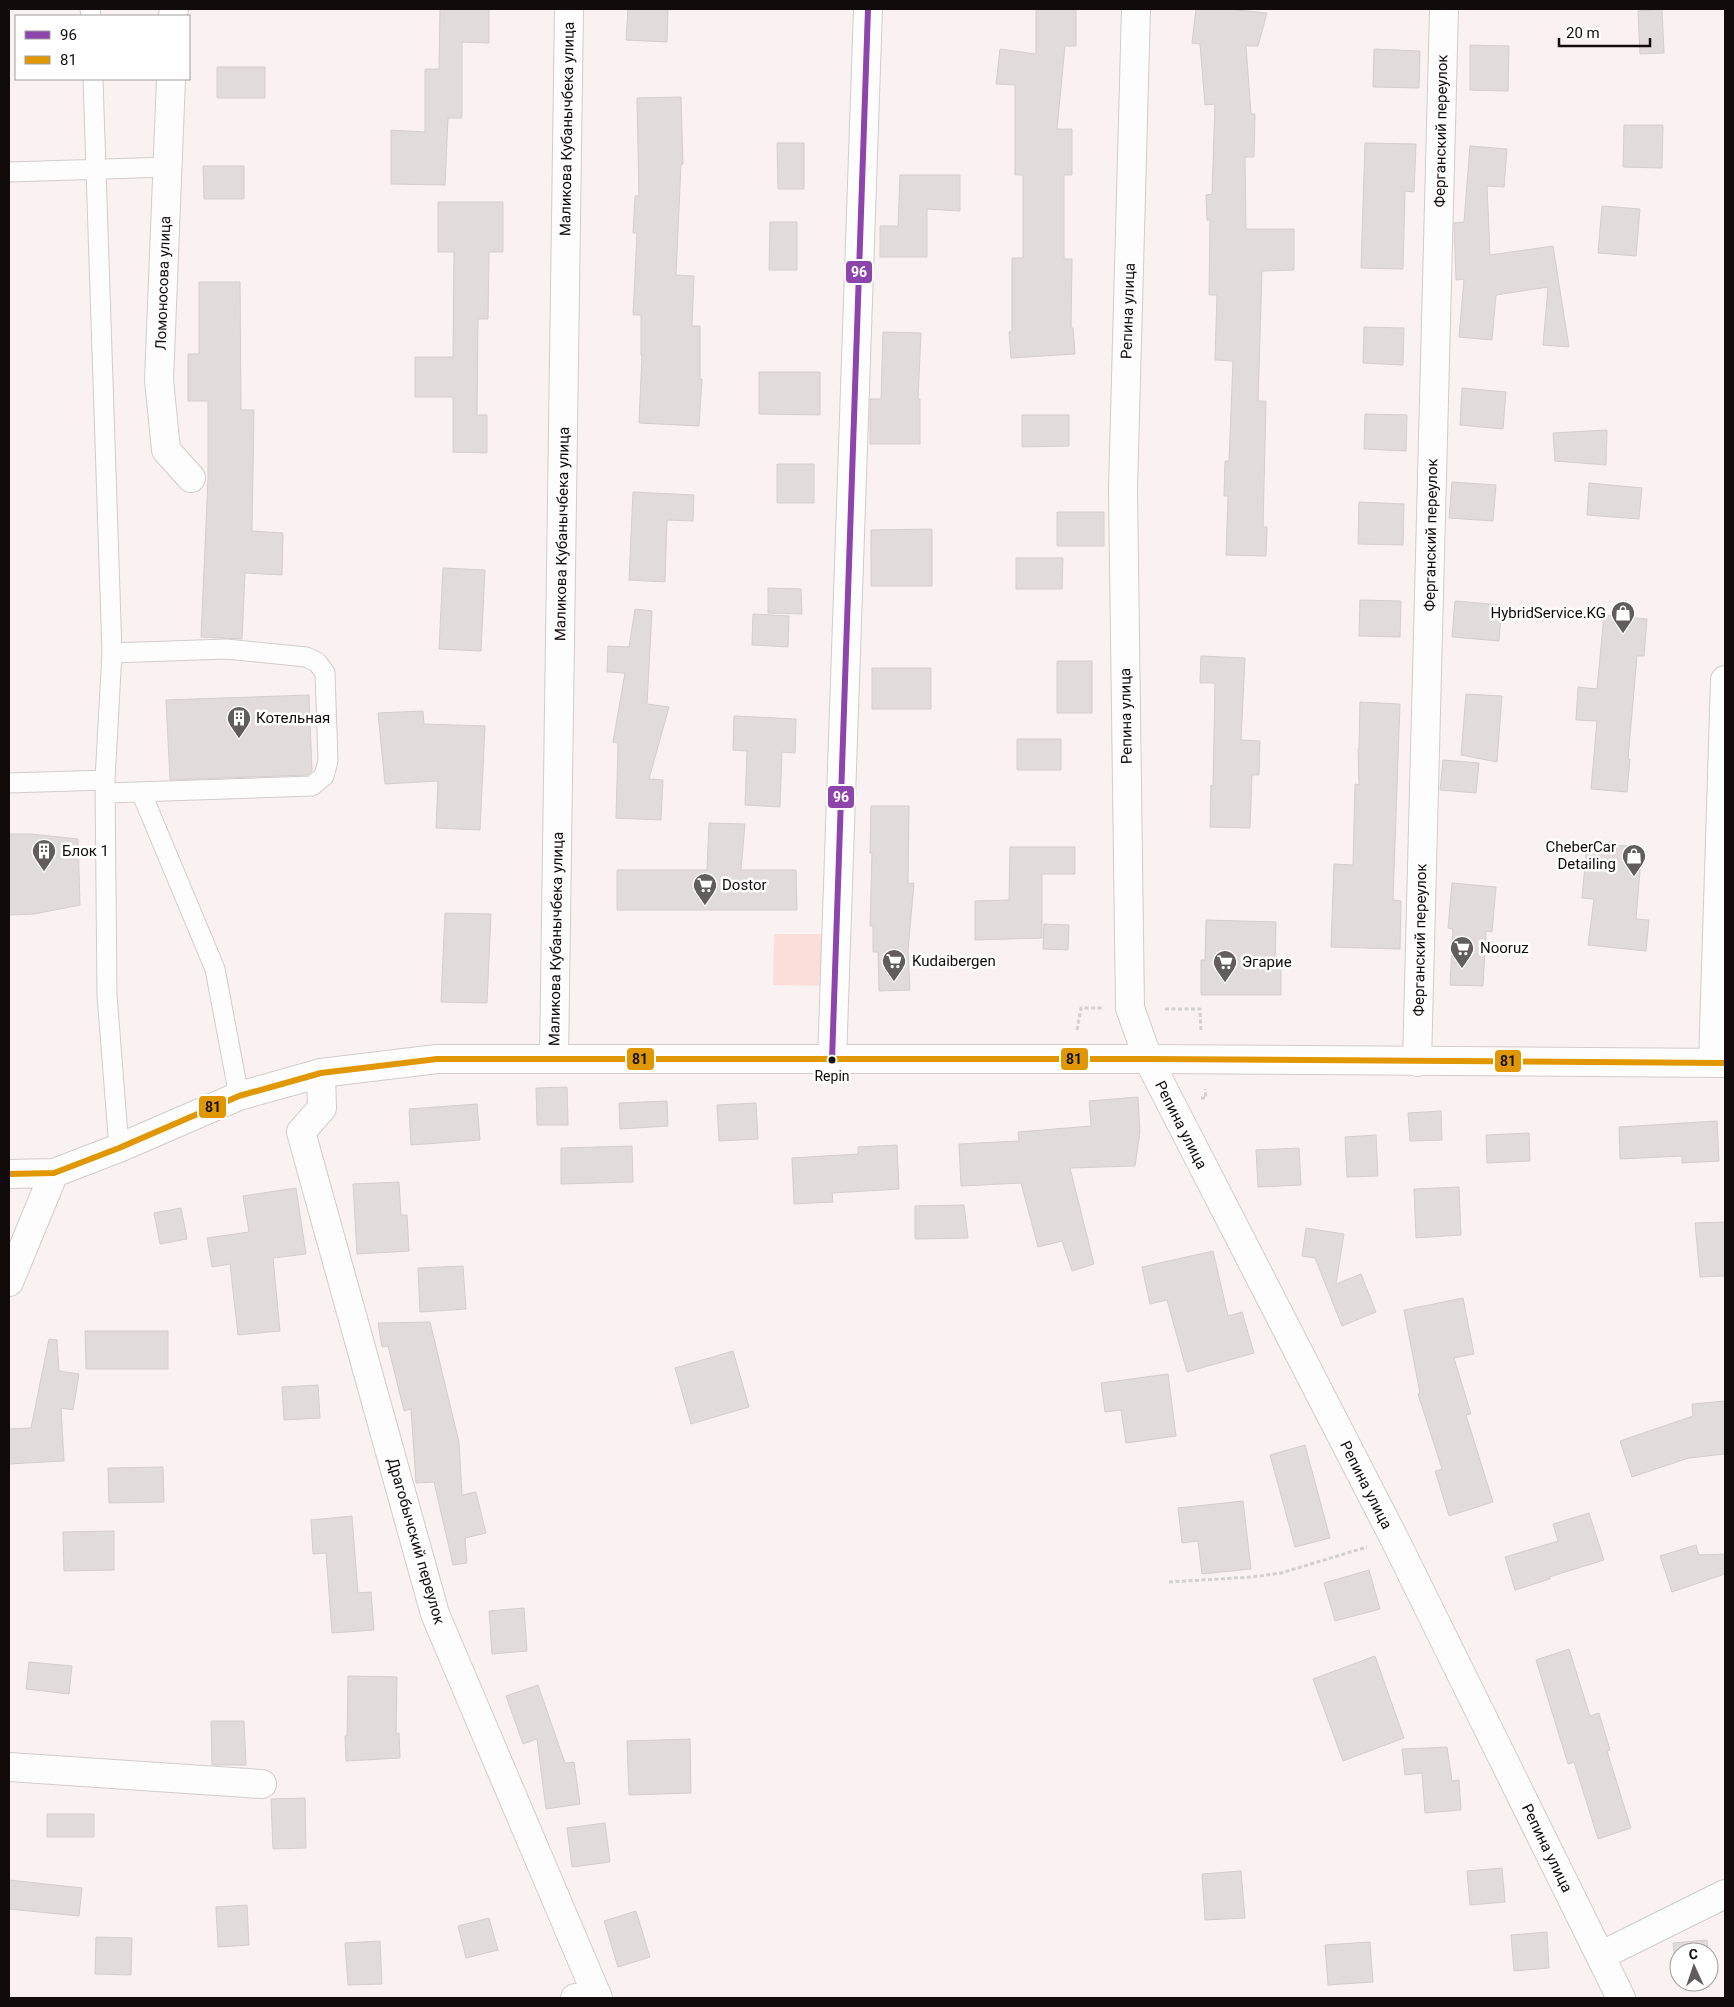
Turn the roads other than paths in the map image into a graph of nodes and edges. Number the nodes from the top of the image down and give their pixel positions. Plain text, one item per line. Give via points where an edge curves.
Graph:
1 (569, 9) edge
2 (868, 9) edge
3 (1136, 9) edge
4 (1444, 9) edge
5 (93, 80) edge
6 (171, 80) edge
7 (168, 167) junction
8 (96, 169) junction
9 (9, 172) edge
10 (191, 478) dead end
11 (112, 653) junction
12 (1725, 680) edge
13 (9, 783) edge
14 (106, 786) junction
15 (141, 792) junction
16 (1148, 1059) junction
17 (554, 1060) junction
18 (832, 1060) junction
19 (1417, 1062) junction
20 (1719, 1063) edge
21 (321, 1073) junction
22 (239, 1096) junction
23 (119, 1148) junction
24 (54, 1173) junction
25 (9, 1174) edge
26 (9, 1282) edge
27 (9, 1767) edge
28 (262, 1784) dead end
29 (1725, 1894) edge
30 (1600, 1956) junction
31 (590, 1997) edge
32 (1621, 1998) edge

1 - 17 street, Маликова Кубанычбека улица
2 - 18 street
3 - 16 street, Репина улица via 1123,489 1130,1008
4 - 19 street, Ферганский переулок
5 - 8 lane
6 - 7 street, Ломоносова улица
7 - 8 lane
7 - 10 street, Ломоносова улица via 159,380 166,450
8 - 9 lane
8 - 11 lane
11 - 14 lane
11 - 15 lane via 226,649 306,657 317,662 325,673 328,761 324,776 312,786
12 - 20 street
13 - 14 lane
14 - 15 lane
14 - 23 lane via 107,995
15 - 22 lane via 215,969
16 - 18 street
16 - 19 street
16 - 30 street, Репина улица via 1394,1538
17 - 18 street
17 - 21 street via 437,1060
19 - 20 street
21 - 22 street
21 - 31 street, Драгобычский переулок via 322,1108 301,1132 435,1614
22 - 23 street
23 - 24 street
24 - 25 street
24 - 26 street
27 - 28 street
29 - 30 street
30 - 32 street, Репина улица

